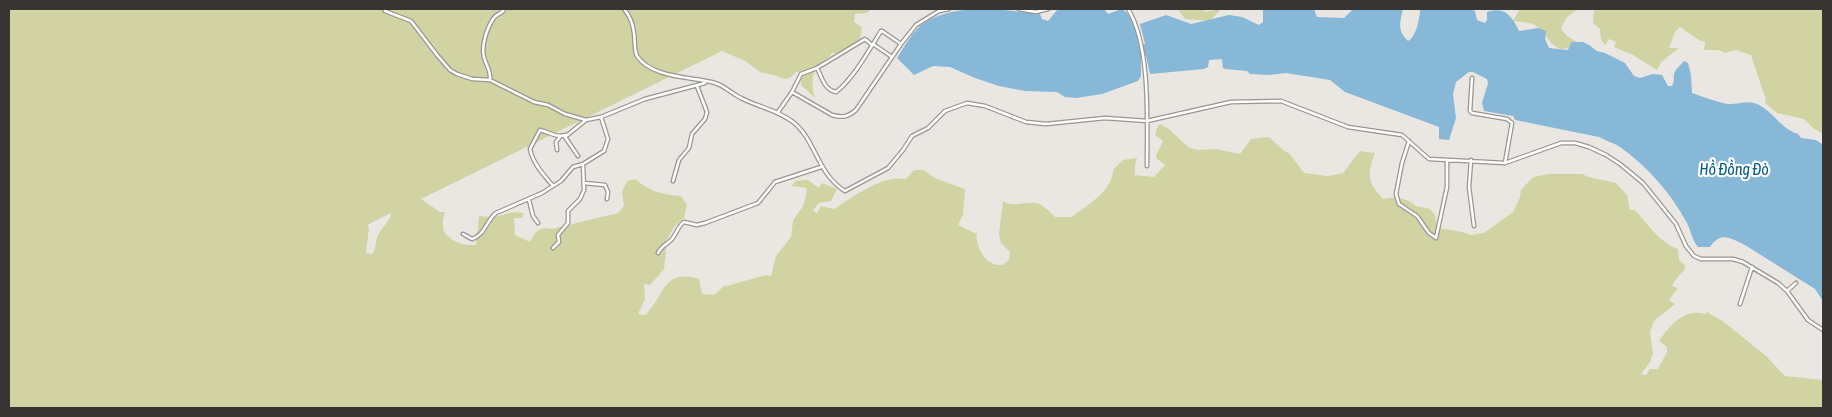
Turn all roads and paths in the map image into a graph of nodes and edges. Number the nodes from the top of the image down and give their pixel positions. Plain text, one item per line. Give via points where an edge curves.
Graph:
1 (385, 9) edge
2 (504, 9) edge
3 (624, 9) edge
4 (949, 9) edge
5 (1019, 9) edge
6 (1048, 9) edge
7 (1128, 9) edge
8 (873, 44) junction
9 (901, 44) junction
10 (893, 57) junction
11 (817, 68) junction
12 (1472, 78) dead end
13 (490, 80) junction
14 (707, 82) junction
15 (696, 86) junction
16 (792, 92) junction
17 (778, 112) junction
18 (601, 117) junction
19 (586, 120) junction
20 (1147, 120) junction
21 (566, 135) junction
22 (561, 137) junction
23 (1409, 141) junction
24 (558, 150) dead end
25 (578, 156) dead end
26 (1447, 160) junction
27 (1471, 160) junction
28 (1505, 163) junction
29 (583, 164) junction
30 (1147, 166) dead end
31 (821, 167) junction
32 (673, 181) dead end
33 (584, 183) junction
34 (554, 186) junction
35 (607, 198) dead end
36 (529, 200) junction
37 (538, 223) dead end
38 (1474, 226) dead end
39 (463, 234) dead end
40 (553, 248) dead end
41 (658, 253) dead end
42 (1752, 267) junction
43 (1796, 283) dead end
44 (1787, 291) junction
45 (1740, 304) dead end
46 (1823, 330) edge

1 - 13 street via 411,20 450,70 472,79
2 - 13 street via 493,18 483,50
3 - 14 street via 632,22 637,55 647,65 660,72
4 - 9 street via 919,23
5 - 6 street via 1036,12
7 - 20 street via 1135,20 1140,42
8 - 9 street via 882,31
8 - 10 street
8 - 11 street via 865,39
8 - 11 street via 836,92 825,85
9 - 10 street
10 - 16 street via 856,110 847,116 832,115
11 - 16 street via 801,74
12 - 28 street via 1470,111 1512,123
13 - 19 street via 534,102
14 - 15 street
14 - 17 street
15 - 18 street via 645,99
15 - 32 street via 707,116 692,134
16 - 17 street
17 - 31 street via 802,129
18 - 19 street
18 - 29 street via 608,139 606,149
19 - 21 street
20 - 23 street via 1231,102 1281,101 1348,127 1393,132
20 - 30 street
20 - 31 street via 1105,118 1031,124 985,106 967,103 945,111 928,128 910,138 888,168 847,191
21 - 22 street
21 - 25 street
22 - 24 street via 556,142
22 - 34 street via 540,130 530,149 542,174
23 - 26 street via 1429,159
23 - 26 street via 1400,170 1397,198 1399,204 1417,216 1429,234 1436,238 1447,187
26 - 27 street
27 - 28 street
27 - 38 street via 1469,187
28 - 42 street via 1561,143 1589,147 1606,155 1643,183 1676,224 1694,256 1734,259
29 - 33 street
29 - 34 street via 573,167
31 - 41 street via 775,182 761,201 752,207 705,223 680,224 672,239
33 - 35 street via 605,185
33 - 40 street via 583,195 568,211 568,223 558,235 560,242
34 - 36 street
36 - 37 street
36 - 39 street via 496,213 477,238
42 - 44 street
42 - 45 street
43 - 44 street
44 - 46 street via 1808,320

